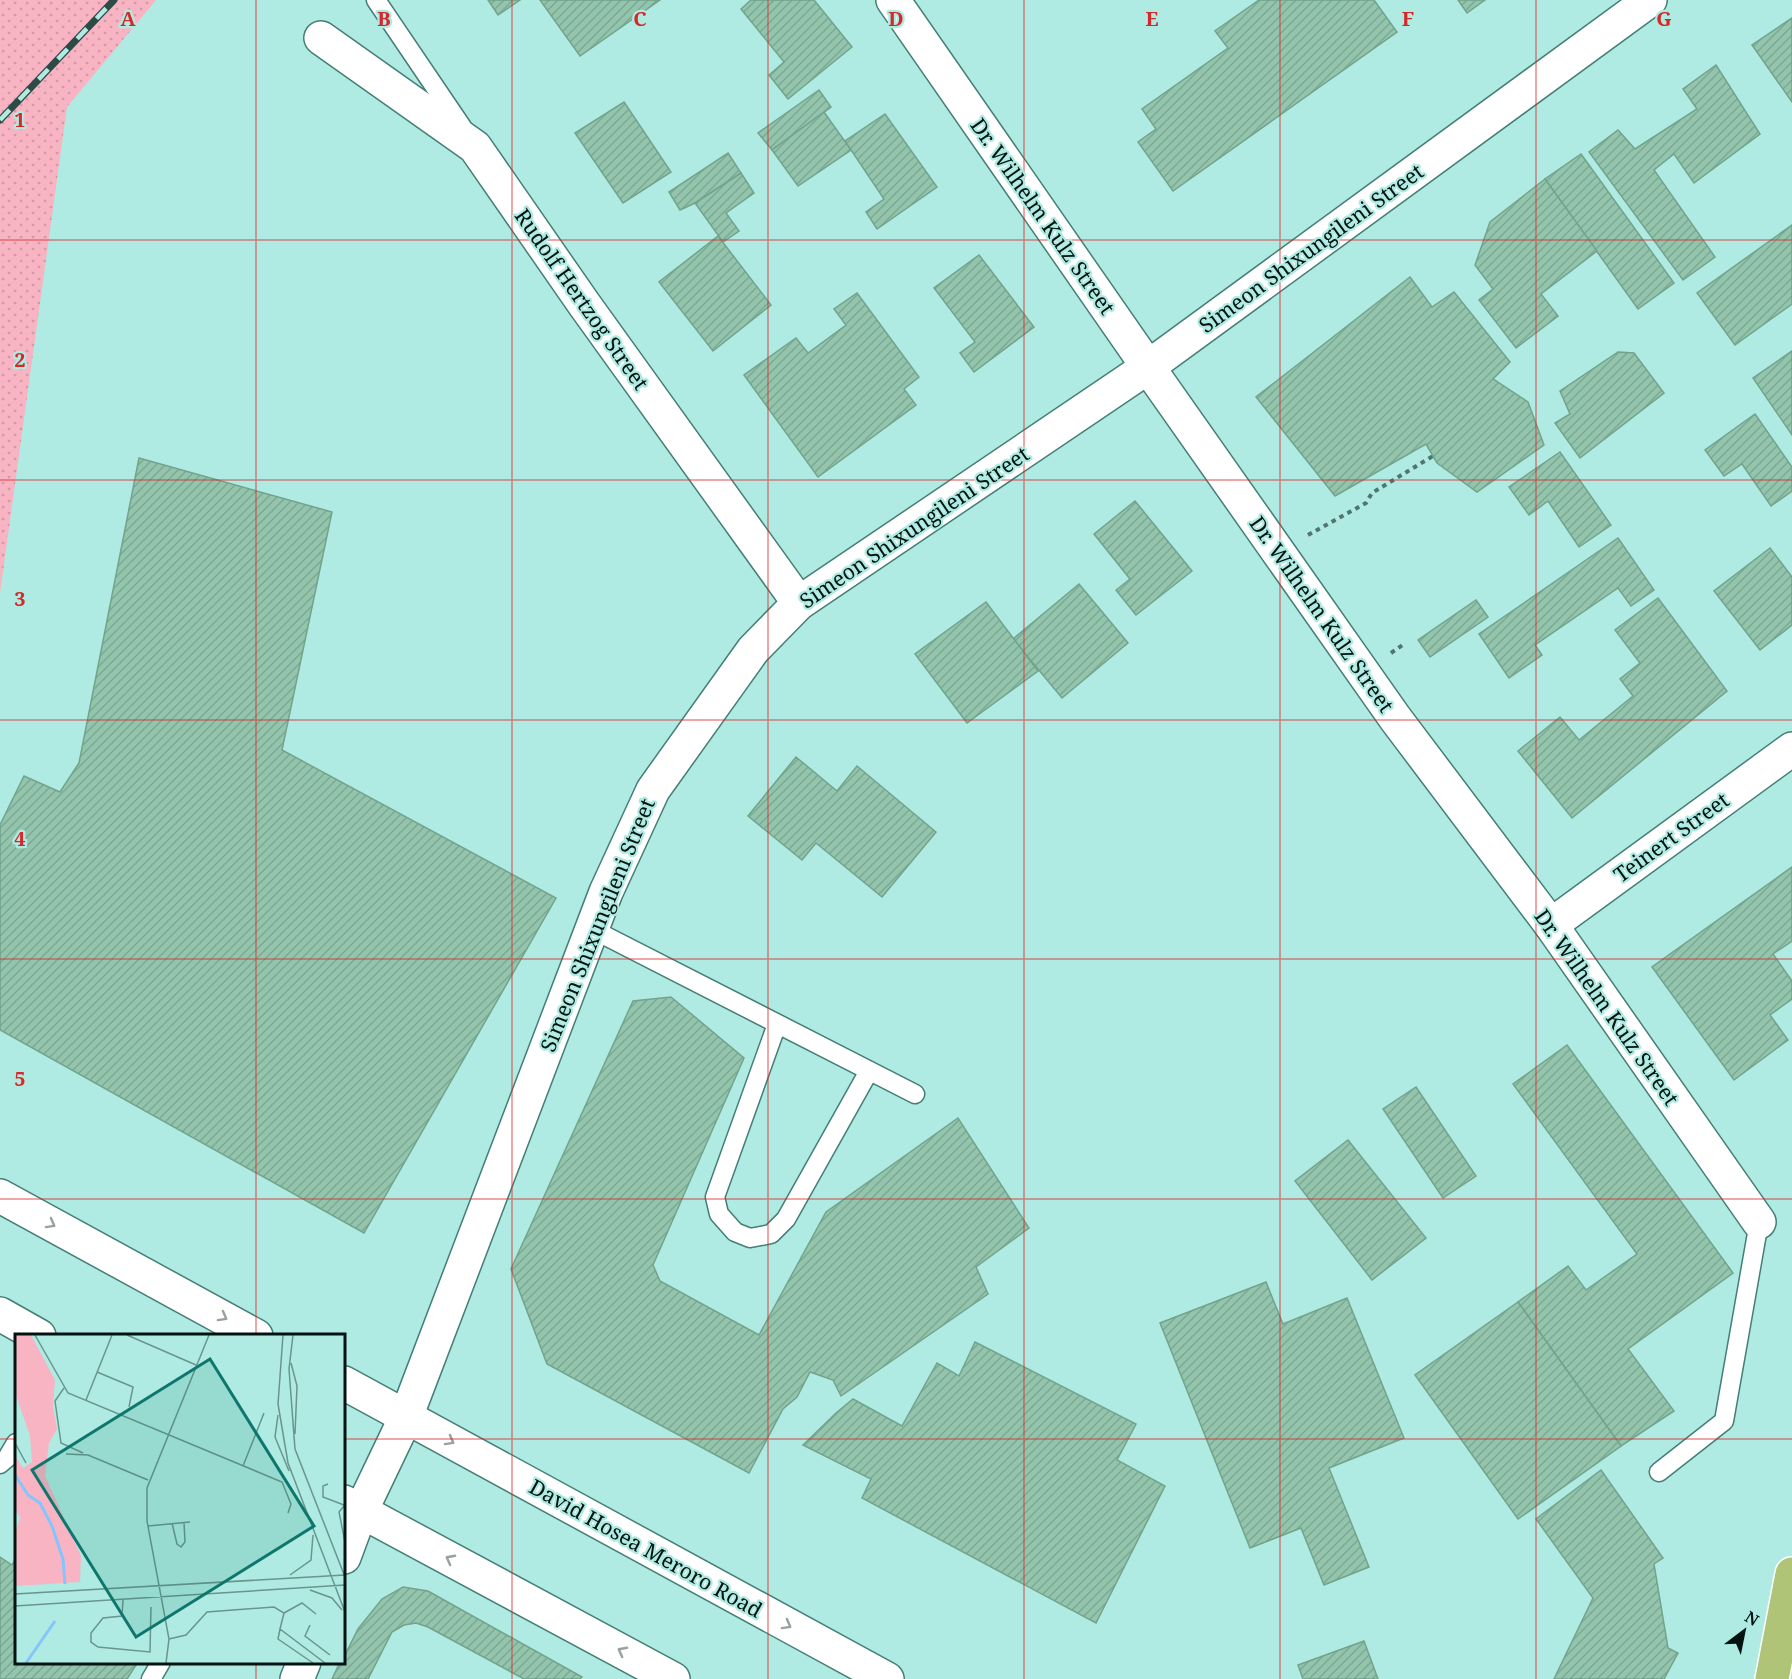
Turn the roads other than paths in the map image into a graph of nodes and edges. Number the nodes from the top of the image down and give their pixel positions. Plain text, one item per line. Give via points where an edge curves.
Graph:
1 (376, 0) edge
2 (893, 0) edge
3 (1650, 0) edge
4 (321, 38) dead end
5 (476, 147) junction
6 (1148, 368) junction
7 (800, 603) junction
8 (1792, 749) edge
9 (1551, 925) junction
10 (592, 929) junction
11 (777, 1024) junction
12 (869, 1071) junction
13 (915, 1094) dead end
14 (0, 1196) edge
15 (1759, 1222) joint
16 (0, 1314) edge
17 (37, 1334) edge
18 (254, 1334) edge
19 (345, 1384) edge
20 (406, 1417) junction
21 (15, 1445) edge
22 (0, 1464) edge
23 (1659, 1472) dead end
24 (352, 1507) edge
25 (345, 1551) edge
26 (1792, 1574) edge
27 (160, 1664) edge
28 (303, 1664) edge
29 (1771, 1675) edge
30 (151, 1679) edge
31 (297, 1679) edge
32 (673, 1679) edge
33 (887, 1679) edge

1 - 5 lane
2 - 6 street, Dr. Wilhelm Kulz Street
3 - 6 street, Simeon Shixungileni Street
4 - 5 street, Rudolf Hertzog Street
5 - 7 street, Rudolf Hertzog Street
6 - 7 street, Simeon Shixungileni Street
6 - 9 street, Dr. Wilhelm Kulz Street via 1395,718
7 - 10 street, Simeon Shixungileni Street via 753,650 653,790
8 - 9 street, Teinert Street
9 - 15 street, Dr. Wilhelm Kulz Street
10 - 11 lane
10 - 20 street, Simeon Shixungileni Street
11 - 12 lane
11 - 12 lane via 715,1197 719,1214 735,1232 750,1238 771,1234 786,1219
12 - 13 lane
14 -> 18 street
15 - 23 lane via 1724,1421
16 - 17 street
19 - 20 street, David Hosea Meroro Road
20 - 24 street
20 -> 33 street, David Hosea Meroro Road
21 - 22 lane
24 - 25 street
32 -> 24 street
26 - 29 main road
27 - 30 lane
28 - 31 street

